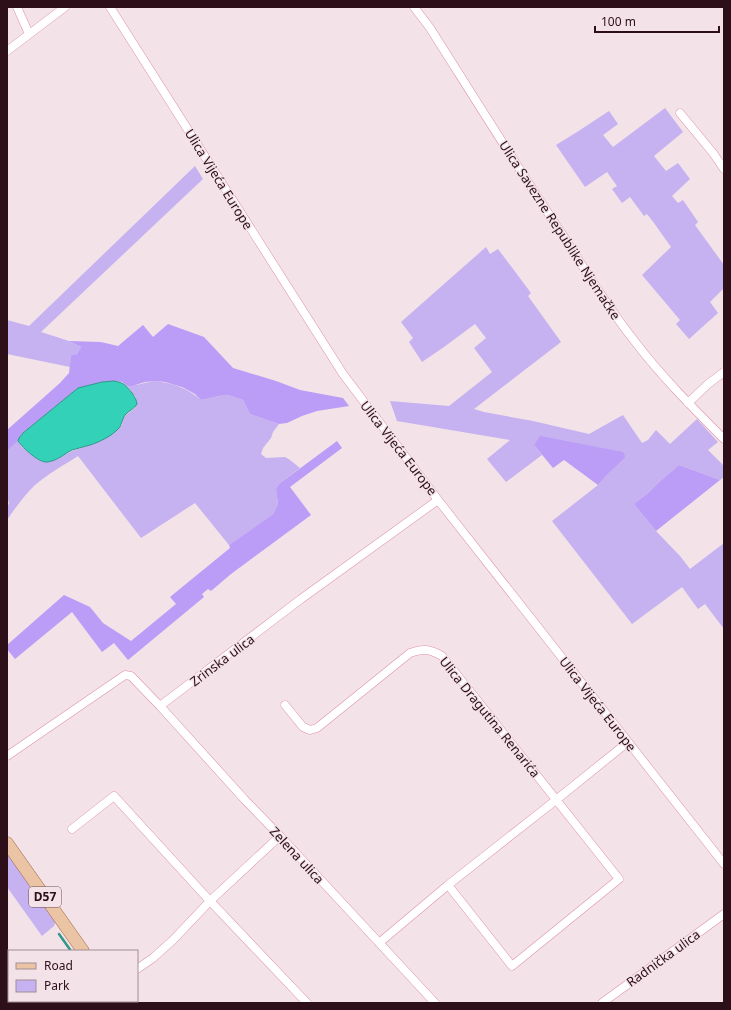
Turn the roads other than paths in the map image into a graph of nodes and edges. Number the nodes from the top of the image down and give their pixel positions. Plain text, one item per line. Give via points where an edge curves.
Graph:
1 (17, 7) edge
2 (65, 7) edge
3 (110, 7) edge
4 (414, 7) edge
5 (29, 34) junction
6 (7, 51) edge
7 (680, 113) dead end
8 (724, 169) edge
9 (724, 372) edge
10 (688, 403) junction
11 (724, 439) edge
12 (438, 500) junction
13 (285, 705) dead end
14 (160, 706) junction
15 (628, 742) junction
16 (7, 756) edge
17 (556, 800) junction
18 (72, 829) dead end
19 (280, 836) junction
20 (7, 843) edge
21 (724, 864) edge
22 (448, 885) junction
23 (210, 901) junction
24 (724, 914) edge
25 (379, 943) junction
26 (82, 950) edge
27 (138, 968) edge
28 (307, 1003) edge
29 (435, 1003) edge
30 (602, 1003) edge

1 - 5 street
2 - 5 street
3 - 12 street, Ulica Vijeća Europe via 343,374
4 - 10 street, Ulica Savezne Republike Njemačke via 614,313 636,344
5 - 6 street
7 - 8 street
9 - 10 street
10 - 11 street, Ulica Savezne Republike Njemačke
12 - 14 street, Zrinska ulica via 301,599
12 - 15 street, Ulica Vijeća Europe
13 - 17 street, Ulica Dragutina Renarića via 303,727 310,730 317,728 410,653 426,649 435,652 442,656
14 - 16 street via 131,676 125,675
14 - 19 street, Zelena ulica
15 - 17 street
15 - 21 street, Ulica Vijeća Europe
17 - 22 street
17 - 22 street, Ulica Dragutina Renarića via 619,879 512,966
18 - 23 street via 114,796
19 - 23 street
19 - 25 street, Zelena ulica
20 - 26 main road, D57
22 - 25 street
23 - 27 street via 173,940
23 - 28 street
24 - 30 street, Radnička ulica
25 - 29 street, Zelena ulica

